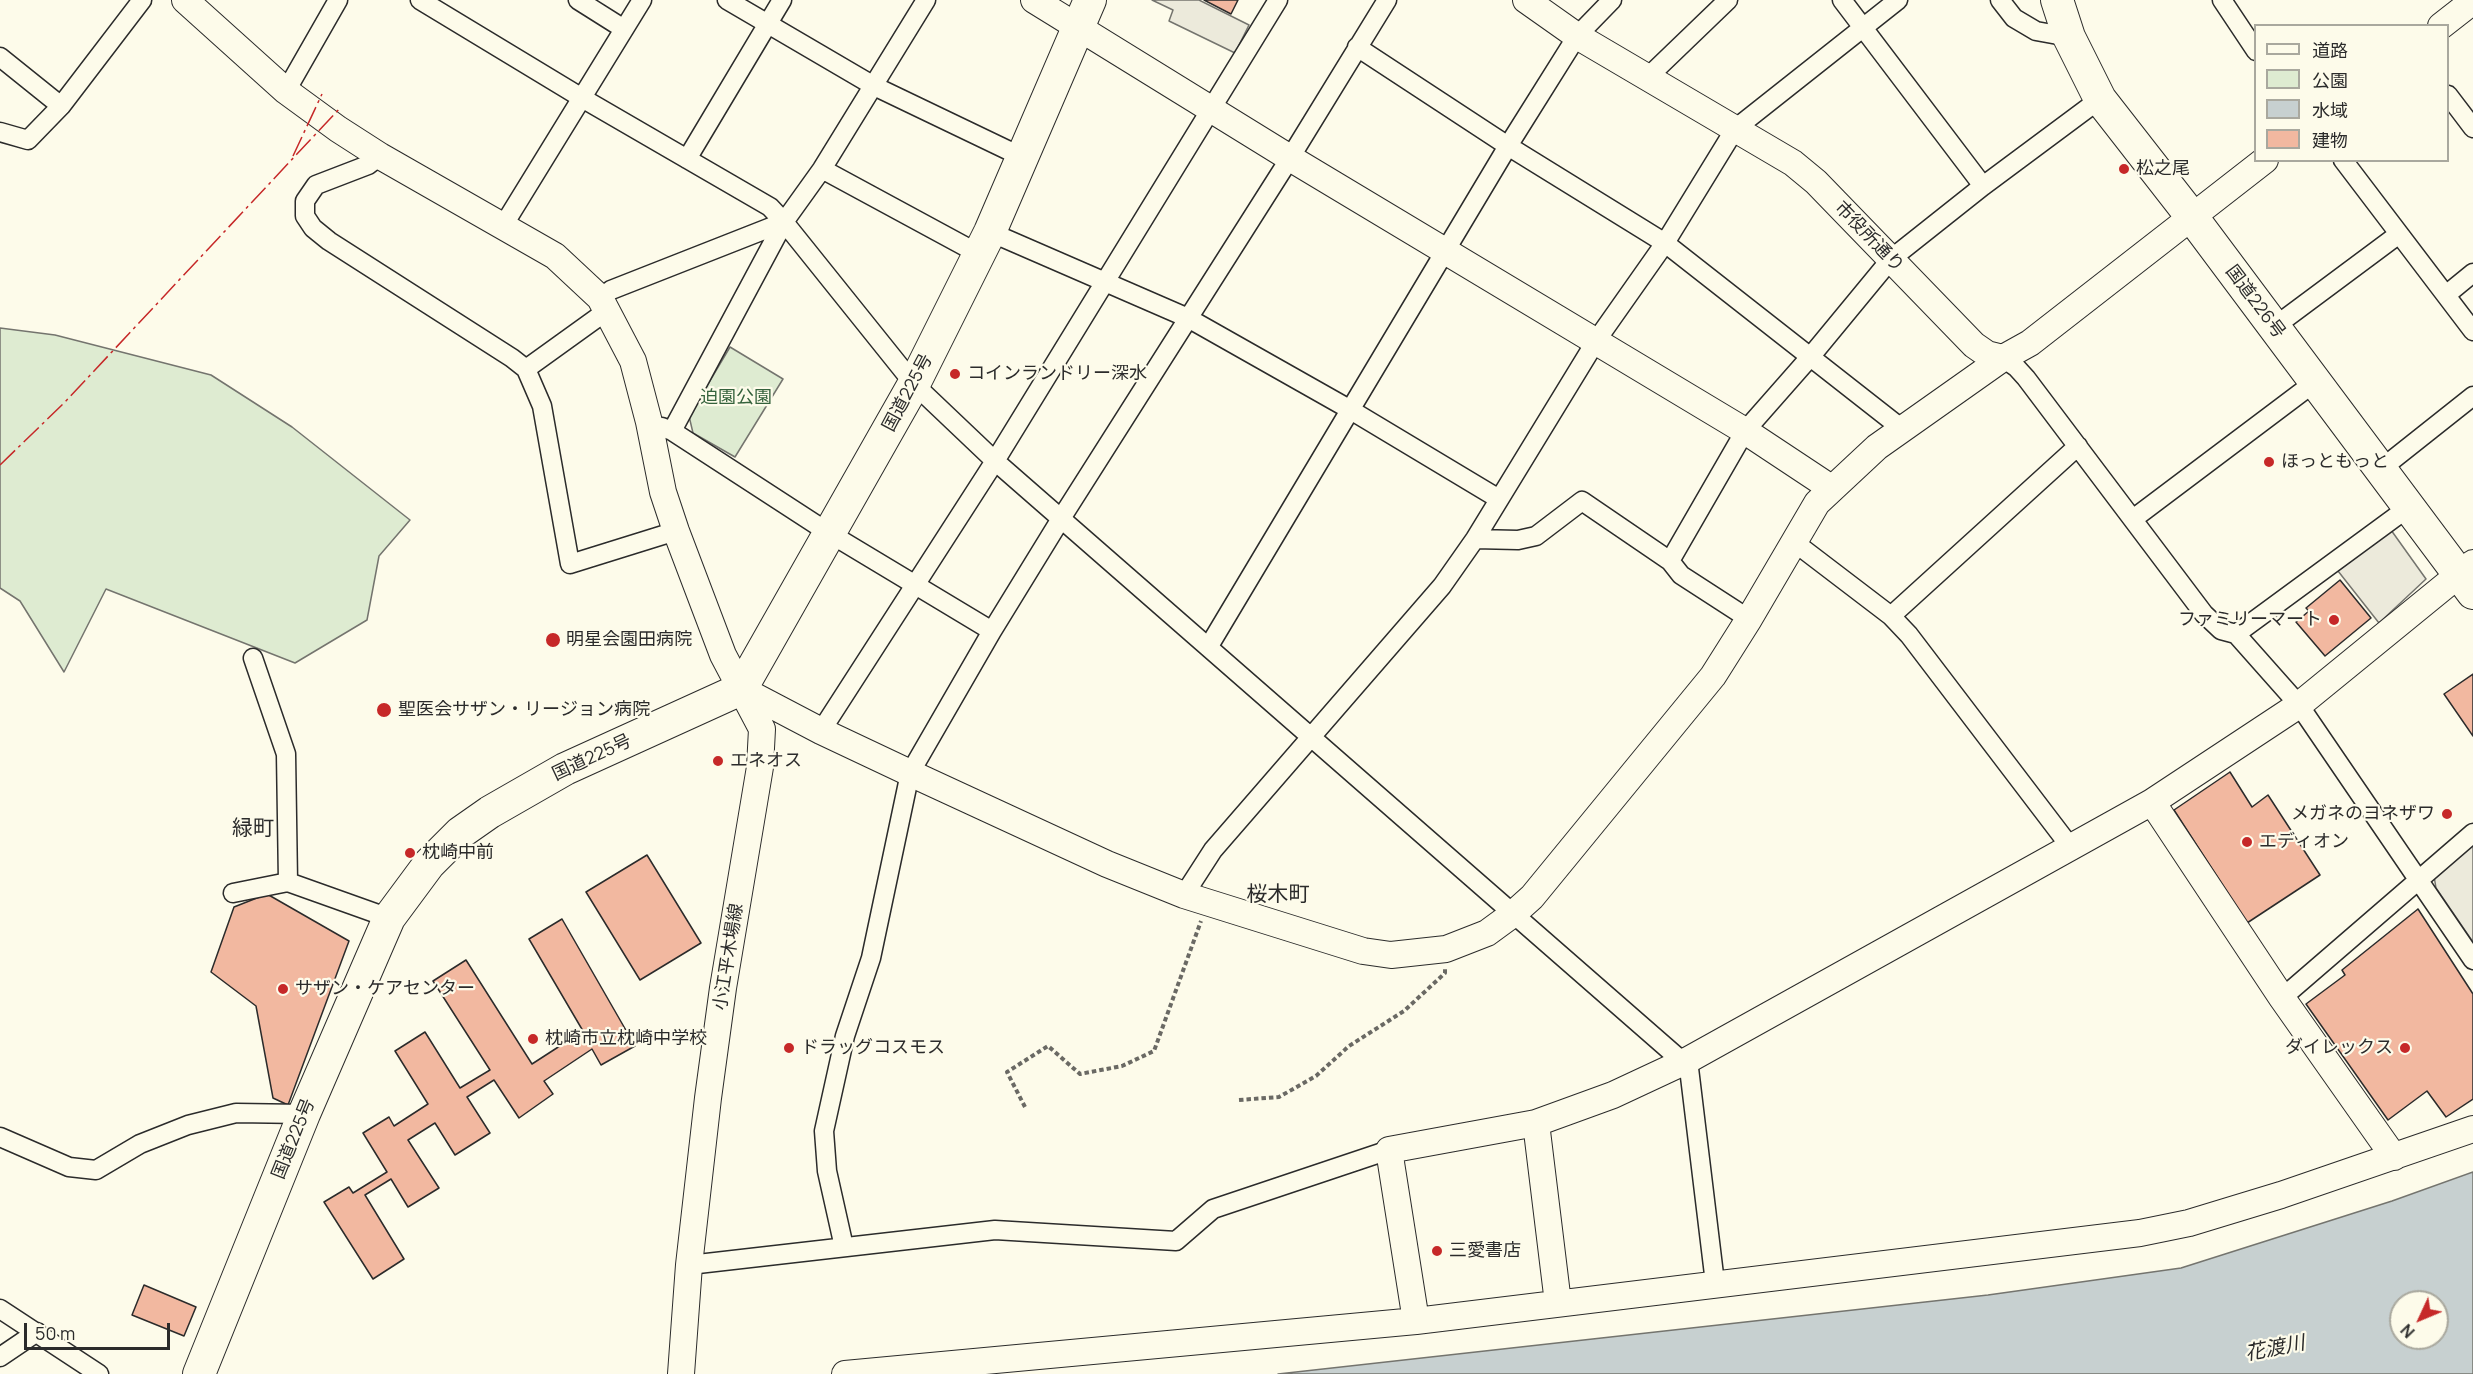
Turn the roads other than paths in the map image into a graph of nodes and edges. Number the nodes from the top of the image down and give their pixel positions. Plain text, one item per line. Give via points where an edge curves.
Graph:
1 (142, 0) edge
2 (185, 0) edge
3 (338, 0) edge
4 (420, 0) edge
5 (578, 0) edge
6 (642, 0) edge
7 (727, 0) edge
8 (782, 0) edge
9 (926, 0) edge
10 (1034, 0) edge
11 (1278, 0) edge
12 (1387, 0) edge
13 (1526, 0) edge
14 (1612, 0) edge
15 (1728, 0) edge
16 (1842, 0) edge
17 (1898, 0) edge
18 (2000, 0) edge
19 (2057, 0) edge
20 (2222, 0) edge
21 (2472, 5) edge
22 (1084, 13) edge
23 (2444, 24) edge
24 (767, 25) junction
25 (1863, 27) junction
26 (624, 29) junction
27 (1577, 36) junction
28 (2069, 37) junction
29 (1357, 47) junction
30 (2254, 48) edge
31 (0, 57) edge
32 (1648, 77) junction
33 (874, 86) junction
34 (286, 91) junction
35 (2449, 96) edge
36 (582, 98) junction
37 (2100, 99) junction
38 (61, 106) junction
39 (1213, 110) junction
40 (2473, 128) edge
41 (1735, 129) junction
42 (0, 132) edge
43 (1508, 146) junction
44 (380, 156) junction
45 (1022, 158) junction
46 (1290, 158) junction
47 (687, 159) junction
48 (2262, 162) edge
49 (2345, 162) edge
50 (822, 169) junction
51 (1983, 186) junction
52 (2192, 217) junction
53 (784, 222) junction
54 (503, 226) junction
55 (2399, 234) junction
56 (984, 243) junction
57 (1665, 243) junction
58 (1446, 251) junction
59 (1891, 259) junction
60 (2473, 273) edge
61 (1103, 282) junction
62 (2446, 295) junction
63 (604, 304) junction
64 (1188, 318) junction
65 (2274, 327) junction
66 (2473, 331) edge
67 (1596, 342) junction
68 (1811, 356) junction
69 (2003, 358) junction
70 (526, 369) junction
71 (2315, 382) junction
72 (914, 384) junction
73 (2473, 396) edge
74 (1349, 409) junction
75 (661, 426) junction
76 (1901, 428) junction
77 (1745, 431) junction
78 (2078, 446) junction
79 (995, 461) junction
80 (2381, 470) junction
81 (1831, 488) junction
82 (1499, 500) junction
83 (2409, 507) junction
84 (1062, 517) junction
85 (2133, 519) junction
86 (675, 531) junction
87 (829, 533) junction
88 (1475, 540) junction
89 (1794, 542) junction
90 (1670, 561) junction
91 (2469, 577) edge
92 (916, 586) junction
93 (1891, 616) junction
94 (1749, 618) junction
95 (992, 631) junction
96 (2236, 634) junction
97 (1209, 646) junction
98 (253, 658) dead end
99 (741, 688) junction
100 (2299, 705) junction
101 (821, 731) junction
102 (1311, 738) junction
103 (910, 773) junction
104 (2152, 802) junction
105 (2473, 833) edge
106 (2072, 849) junction
107 (2418, 879) junction
108 (288, 882) junction
109 (233, 893) dead end
110 (1196, 898) junction
111 (1513, 914) junction
112 (389, 918) junction
113 (2473, 960) edge
114 (2282, 998) junction
115 (1685, 1061) junction
116 (304, 1114) junction
117 (1536, 1123) junction
118 (2473, 1129) edge
119 (0, 1137) edge
120 (1389, 1150) junction
121 (2394, 1157) junction
122 (844, 1247) junction
123 (689, 1265) junction
124 (1714, 1283) junction
125 (1558, 1303) junction
126 (0, 1309) edge
127 (1416, 1320) junction
128 (37, 1332) junction
129 (0, 1357) edge
130 (99, 1374) edge
131 (199, 1374) edge
132 (681, 1374) edge
133 (845, 1374) edge

1 - 38 street
2 - 34 street
3 - 34 street
4 - 36 street
5 - 26 street
6 - 26 street
7 - 24 street
8 - 24 street
9 - 33 street
10 - 22 street
11 - 39 street
12 - 29 street
13 - 27 street, 市役所通り
14 - 27 street
15 - 32 street
16 - 25 street
17 - 25 street
18 - 28 street via 2014,18 2036,31
19 - 28 highway, 国道226号
20 - 30 street
21 - 23 street
22 - 39 street
22 - 45 highway, 国道225号
24 - 33 street
24 - 47 street
25 - 41 street
25 - 51 street
26 - 36 street
27 - 32 street, 市役所通り
27 - 43 street
28 - 37 highway, 国道226号
29 - 43 street
29 - 46 street
31 - 38 street
32 - 41 street, 市役所通り
33 - 45 street
33 - 50 street
34 - 44 street
35 - 40 street
36 - 47 street
36 - 54 street
37 - 51 street
37 - 52 highway, 国道226号
38 - 42 street via 28,140
39 - 46 street
39 - 61 street
41 - 57 street
41 - 59 street, 市役所通り via 1793,163 1816,182
43 - 57 street
43 - 58 street
44 - 54 street
44 - 70 street via 368,165 316,184 305,201 305,216 313,228
45 - 56 highway, 国道225号
46 - 58 street
46 - 64 street
47 - 53 street via 770,207
48 - 52 street
49 - 55 street
50 - 53 street
50 - 56 street
51 - 59 street
52 - 65 highway, 国道226号
52 - 69 street via 2031,343
53 - 63 street via 611,290
53 - 72 street
53 - 75 street
54 - 63 street via 555,256
55 - 62 street
55 - 65 street
56 - 61 street
56 - 72 highway, 国道225号
57 - 67 street
57 - 68 street
58 - 67 street
58 - 74 street
59 - 68 street
59 - 69 street, 市役所通り via 1974,345
60 - 62 street
61 - 64 street
61 - 79 street
62 - 66 street
63 - 70 street
63 - 75 street, 小江平木場線
64 - 74 street
64 - 84 street
65 - 71 highway, 国道226号
67 - 77 street
67 - 82 street
68 - 76 street
68 - 77 street
69 - 76 street
69 - 78 street via 2016,367
70 - 86 street via 542,406 570,564
71 - 80 highway, 国道226号
71 - 85 street
72 - 79 street
72 - 87 highway, 国道225号
73 - 80 street
74 - 82 street
74 - 97 street
75 - 86 street, 小江平木場線 via 654,454
75 - 87 street
76 - 81 street
77 - 81 street
77 - 90 street
78 - 85 street
78 - 93 street
79 - 84 street
79 - 92 street
80 - 83 highway, 国道226号
81 - 89 street via 1817,503
82 - 88 street
83 - 91 highway, 国道226号
83 - 96 street
84 - 95 street
84 - 97 street
85 - 96 street via 2204,614 2221,630
86 - 99 street, 小江平木場線 via 723,655
87 - 92 street
87 - 99 highway, 国道225号
88 - 90 street via 1536,536 1582,501
88 - 102 street via 1442,586
89 - 93 street
89 - 94 street
90 - 94 street via 1681,574
91 - 100 street
92 - 95 street
92 - 101 street
93 - 106 street
94 - 111 street via 1713,676 1539,888
95 - 103 street
96 - 100 street
97 - 102 street
98 - 108 street via 286,754
99 - 101 street
99 - 112 highway, 国道225号 via 565,769 490,812 460,833 429,864
99 - 123 street, 小江平木場線 via 762,729 760,767 723,988
100 - 104 street
100 - 107 street
101 - 103 street
102 - 110 street via 1213,850
102 - 111 street
103 - 110 street via 1107,864
103 - 122 street via 871,958 845,1036 824,1131 827,1171
104 - 106 street
104 - 114 street
105 - 107 street
106 - 115 street
107 - 113 street
107 - 114 street
108 - 109 street
108 - 112 street
110 - 111 street via 1363,951 1390,955 1446,949 1487,933
111 - 115 street
112 - 116 highway, 国道225号
114 - 121 street
115 - 117 street via 1613,1095
115 - 124 street
116 - 119 street via 236,1113 188,1125 140,1144 96,1170 69,1167
116 - 131 highway, 国道225号
117 - 120 street
117 - 125 street
118 - 121 street
120 - 122 street via 1213,1209 1176,1241 995,1230
120 - 127 street
121 - 124 street via 2189,1223 2140,1233
122 - 123 street
123 - 132 street, 小江平木場線
124 - 125 street
125 - 127 street
126 - 128 street
127 - 133 street
128 - 129 street
128 - 130 street

